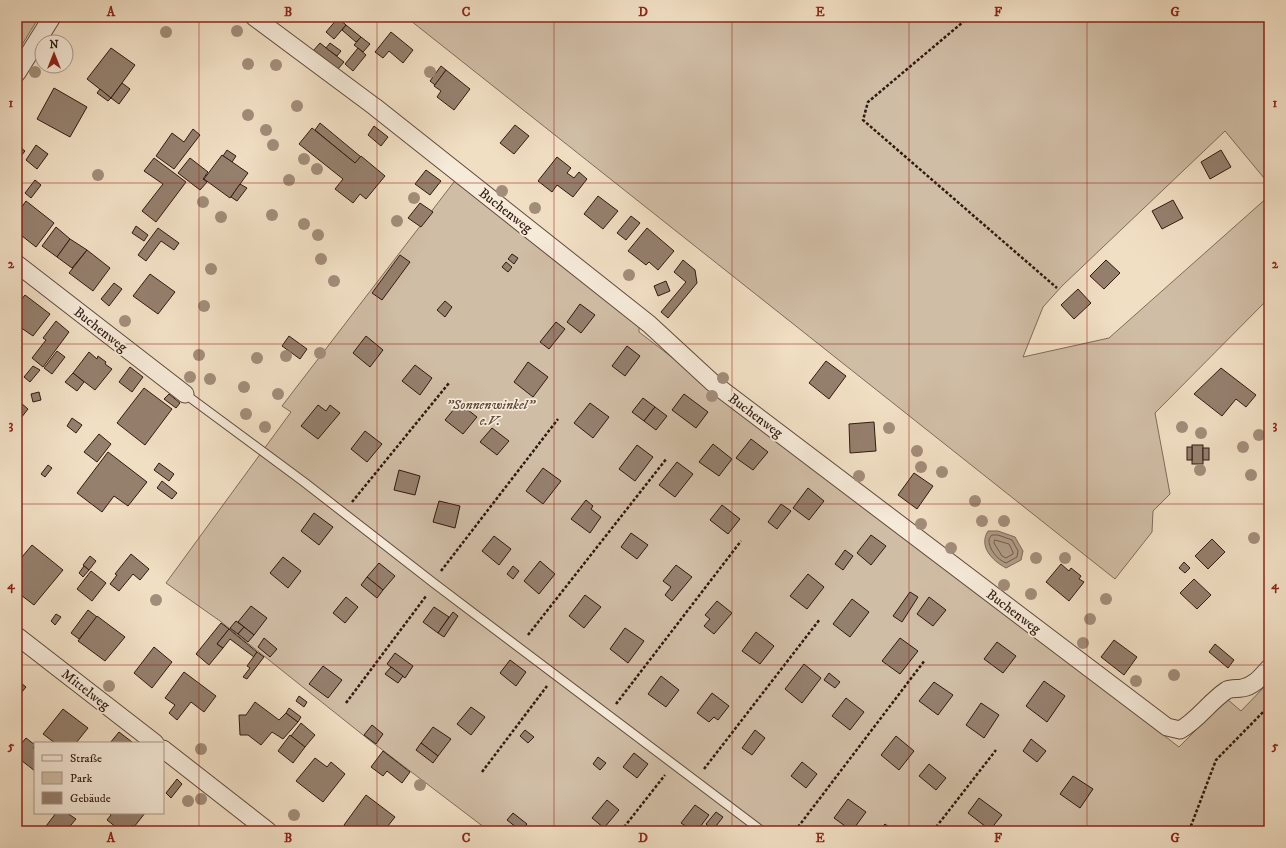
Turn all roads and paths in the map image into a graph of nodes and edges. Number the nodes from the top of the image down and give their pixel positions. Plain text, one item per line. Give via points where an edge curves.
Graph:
1 (52, 17) edge
2 (254, 17) edge
3 (969, 17) edge
4 (17, 73) edge
5 (17, 264) edge
6 (1057, 288) dead end
7 (449, 383) dead end
8 (185, 394) joint
9 (558, 419) dead end
10 (667, 458) dead end
11 (343, 513) junction
12 (741, 541) dead end
13 (435, 584) junction
14 (820, 619) dead end
15 (17, 636) edge
16 (518, 648) junction
17 (925, 660) dead end
18 (1269, 668) edge
19 (555, 674) junction
20 (346, 703) dead end
21 (1269, 706) edge
22 (607, 715) junction
23 (154, 742) edge
24 (164, 750) edge
25 (996, 750) dead end
26 (673, 764) junction
27 (482, 772) dead end
28 (695, 780) junction
29 (268, 831) edge
30 (621, 831) edge
31 (762, 831) edge
32 (795, 831) edge
33 (933, 831) edge
34 (1188, 831) edge

1 - 4 street
2 - 18 street, Buchenweg via 375,107 649,324 713,383 1167,727 1180,730 1187,726 1229,689 1254,684
3 - 6 path via 868,102 863,120
5 - 8 street, Buchenweg
7 - 11 path
8 - 11 lane
9 - 13 path via 440,572
10 - 16 path
11 - 13 lane
12 - 22 path
13 - 16 lane
13 - 20 path
14 - 28 path
15 - 23 street, Mittelweg
16 - 19 lane
17 - 32 path
19 - 22 lane
19 - 27 path
21 - 34 path via 1216,760
22 - 26 lane
24 - 29 street
25 - 33 path
26 - 28 lane
26 - 30 path
28 - 31 lane

